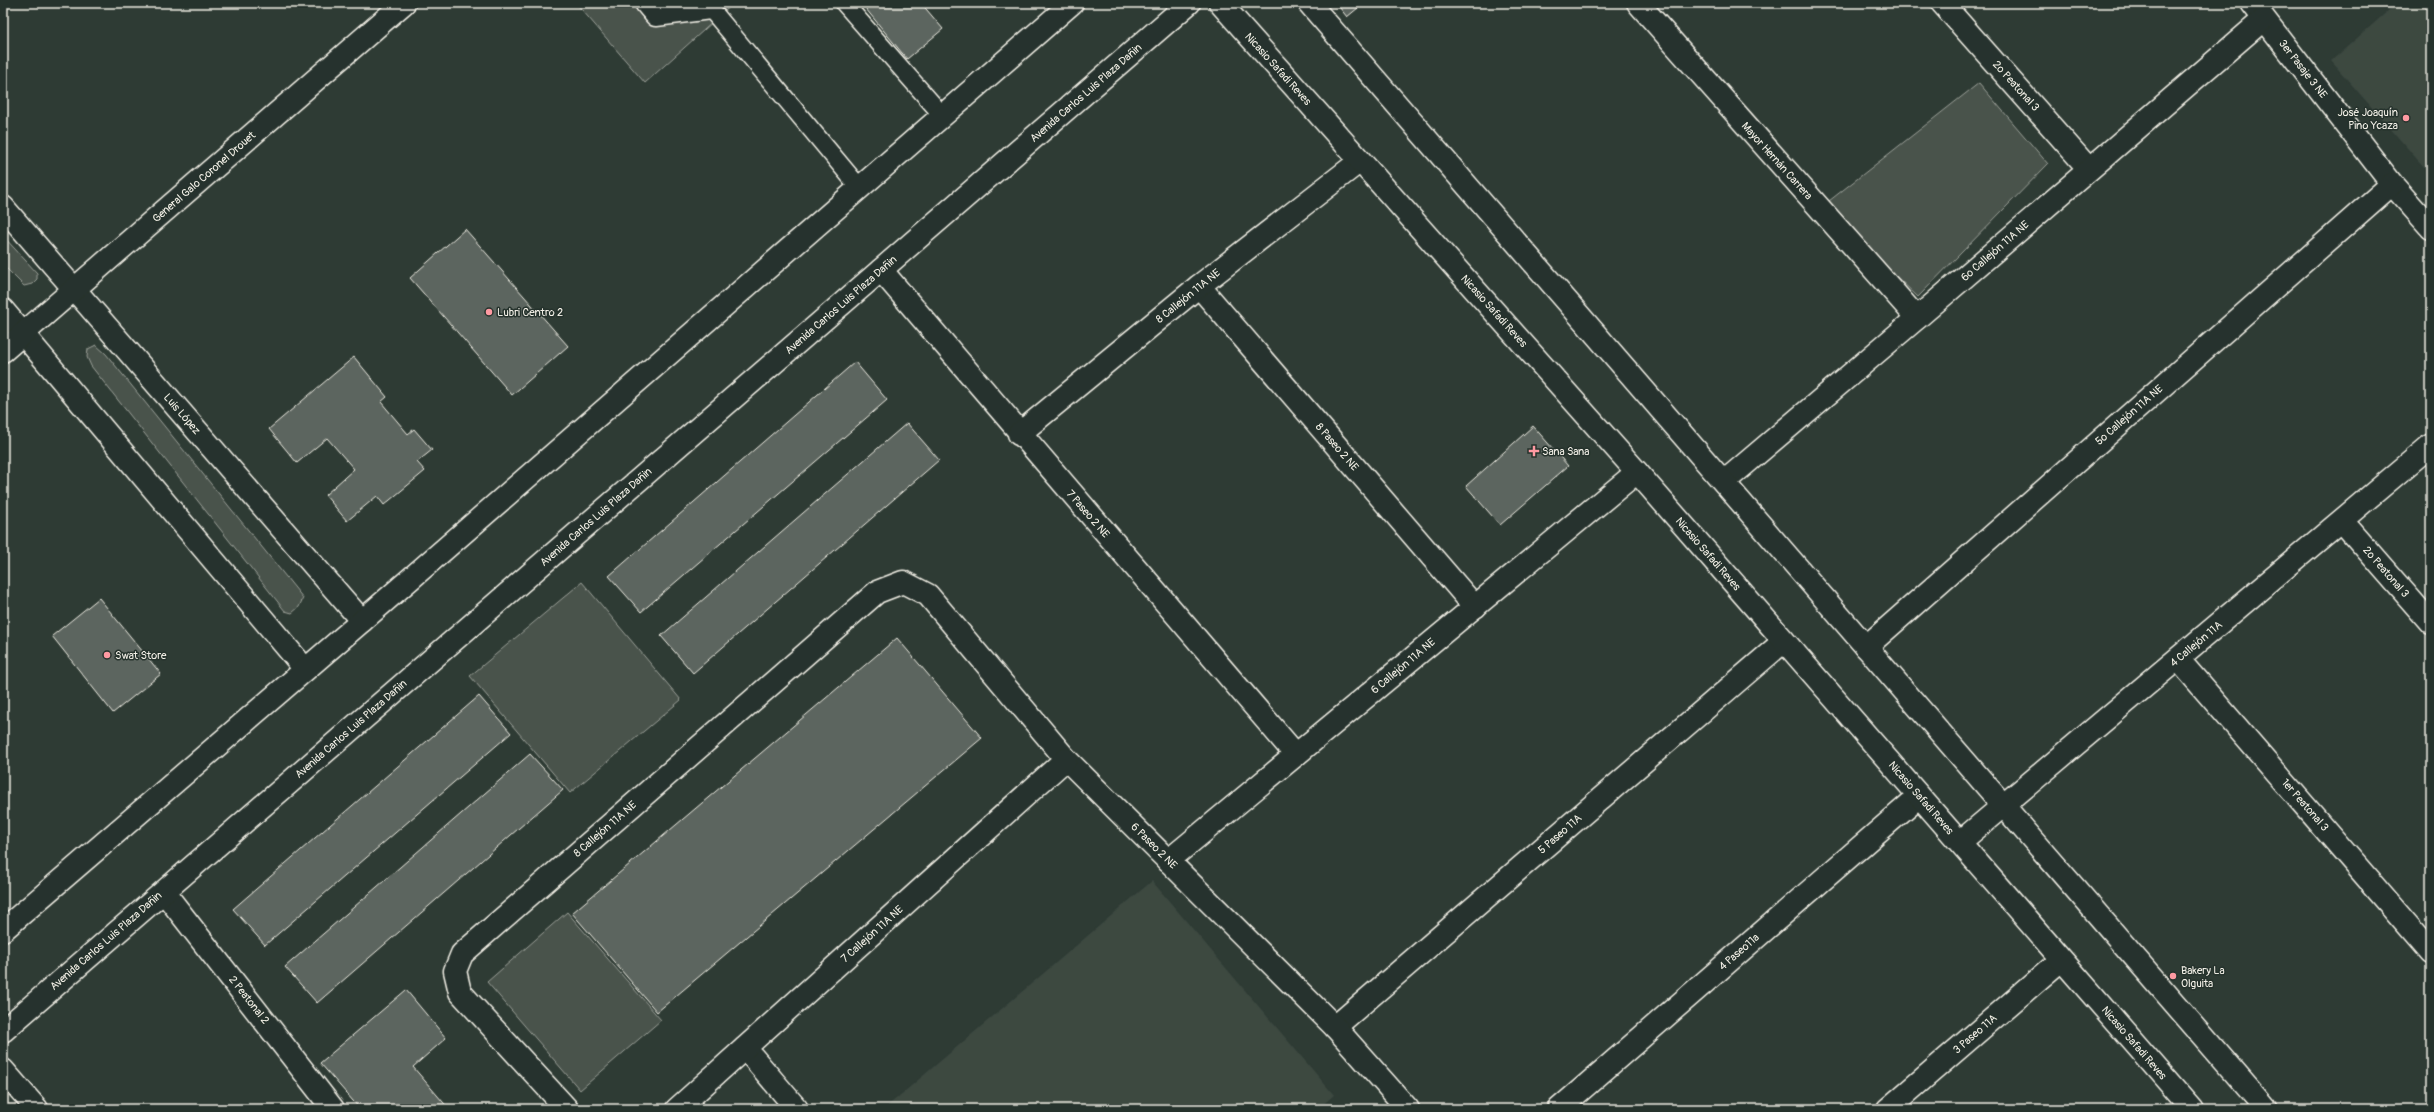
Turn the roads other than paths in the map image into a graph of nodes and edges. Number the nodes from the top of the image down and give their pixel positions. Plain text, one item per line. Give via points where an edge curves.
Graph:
1 (404, 3) edge
2 (646, 3) edge
3 (844, 3) edge
4 (1072, 3) edge
5 (1189, 3) edge
6 (1220, 3) edge
7 (1309, 3) edge
8 (1638, 3) edge
9 (1942, 3) edge
10 (710, 5) edge
11 (2258, 11) edge
12 (943, 116) junction
13 (1360, 161) junction
14 (2089, 169) junction
15 (2392, 184) junction
16 (859, 187) junction
17 (3, 207) edge
18 (2431, 228) edge
19 (881, 270) junction
20 (1199, 286) junction
21 (74, 289) junction
22 (3, 310) edge
23 (1917, 318) junction
24 (23, 334) junction
25 (3, 351) edge
26 (1019, 434) junction
27 (2431, 445) edge
28 (1637, 472) junction
29 (1724, 482) junction
30 (2342, 521) junction
31 (903, 582) joint
32 (1475, 607) junction
33 (362, 622) junction
34 (2431, 623) edge
35 (1784, 641) junction
36 (1866, 647) junction
37 (2178, 658) junction
38 (305, 669) junction
39 (1296, 755) junction
40 (1066, 759) junction
41 (1919, 796) junction
42 (2004, 806) junction
43 (1960, 842) junction
44 (1168, 861) junction
45 (164, 892) junction
46 (3, 930) edge
47 (2431, 952) edge
48 (2061, 960) junction
49 (1335, 1027) junction
50 (3, 1031) edge
51 (745, 1048) junction
52 (3, 1070) edge
53 (37, 1109) edge
54 (333, 1109) edge
55 (567, 1109) edge
56 (677, 1109) edge
57 (797, 1109) edge
58 (1408, 1109) edge
59 (1559, 1109) edge
60 (1888, 1109) edge
61 (2192, 1109) edge
62 (2266, 1109) edge

1 - 21 street, General Galo Coronel Drouet
2 - 10 street via 656,15
3 - 12 lane
4 - 12 street
5 - 19 street, Avenida Carlos Luis Plaza Dañin
6 - 13 street, Nicasio Safadi Reves
7 - 29 street
8 - 23 street, Mayor Hernán Carrera
9 - 14 street, 2º Peatonal 3
10 - 16 lane
11 - 14 street, 6º Callejón 11A NE
11 - 15 street, 3er Pasaje 3 NE
12 - 16 street
13 - 20 street, 8 Callejón 11A NE
13 - 28 street, Nicasio Safadi Reves
14 - 23 street, 6º Callejón 11A NE
15 - 18 street, 3er Pasaje 3 NE
15 - 36 street, 5º Callejón 11A NE
16 - 33 street
17 - 21 street, Luis López
19 - 26 street, 7 Paseo 2 NE
19 - 45 street, Avenida Carlos Luis Plaza Dañin
20 - 26 street, 8 Callejón 11A NE
20 - 32 street, 8 Paseo 2 NE
21 - 24 street, General Galo Coronel Drouet
21 - 33 street, Luis López
22 - 24 street
23 - 29 street, 6º Callejón 11A NE
24 - 25 street, General Galo Coronel Drouet
24 - 38 street
26 - 39 street, 7 Paseo 2 NE
27 - 30 street, 4 Callejón 11A
28 - 32 street, 6 Callejón 11A NE
28 - 35 street, Nicasio Safadi Reves
29 - 36 street
30 - 34 street, 2º Peatonal 3
30 - 37 street, 4 Callejón 11A
31 - 40 street, 6 Paseo 2 NE via 928,595
31 - 55 street, 8 Callejón 11A NE via 877,592 462,954 455,971 460,992
32 - 39 street, 6 Callejón 11A NE
33 - 38 street
35 - 41 street, Nicasio Safadi Reves
35 - 49 street, 5 Paseo 11A
36 - 42 street
37 - 42 street, 4 Callejón 11A
37 - 47 street, 1er Peatonal 3
38 - 46 street
39 - 44 street, 6 Callejón 11A NE
40 - 44 street, 6 Paseo 2 NE
40 - 51 street, 7 Callejón 11A NE
41 - 43 street, Nicasio Safadi Reves
41 - 59 street, 4 Paseo11a
42 - 43 street, 4 Callejón 11A
42 - 62 street
43 - 48 street, Nicasio Safadi Reves
44 - 49 street, 6 Paseo 2 NE
45 - 50 street, Avenida Carlos Luis Plaza Dañin
45 - 54 street, 2 Peatonal 2
48 - 60 street, 3 Paseo 11A
48 - 61 street, Nicasio Safadi Reves
49 - 58 street, 6 Paseo 2 NE
51 - 56 street, 7 Callejón 11A NE
51 - 57 street
52 - 53 street

